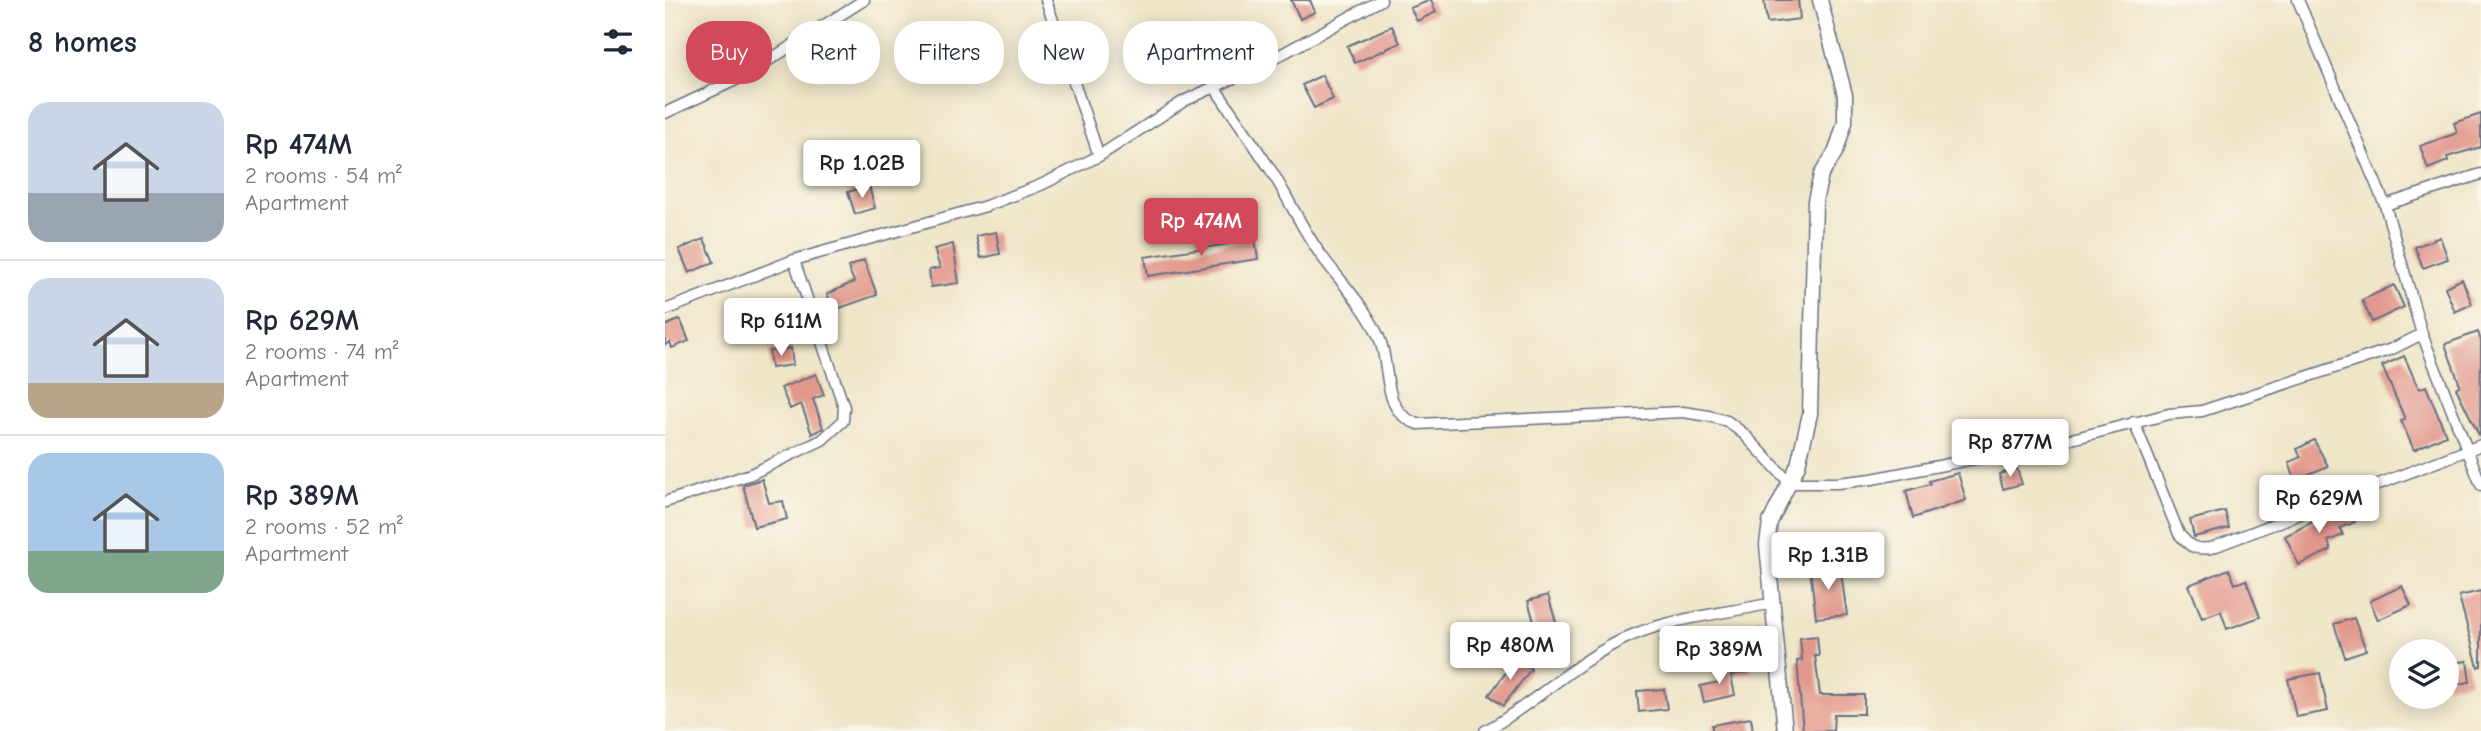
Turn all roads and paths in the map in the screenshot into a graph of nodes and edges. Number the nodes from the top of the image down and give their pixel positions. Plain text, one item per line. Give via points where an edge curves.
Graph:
1 (865, 0) edge
2 (1046, 0) edge
3 (1381, 0) edge
4 (1820, 0) edge
5 (2298, 0) edge
6 (1215, 88) junction
7 (665, 113) edge
8 (1099, 156) junction
9 (2481, 174) edge
10 (2385, 205) junction
11 (794, 260) junction
12 (665, 310) edge
13 (2422, 334) junction
14 (2134, 422) junction
15 (2481, 445) edge
16 (2466, 452) junction
17 (1790, 483) junction
18 (2481, 485) edge
19 (665, 502) edge
20 (1773, 603) junction
21 (1485, 731) edge
22 (1785, 731) edge

1 - 7 street via 744,75
2 - 8 street
3 - 6 street
4 - 17 street via 1846,95 1845,122 1836,151 1821,175 1815,201 1809,414
5 - 10 street
6 - 8 street via 1184,101
6 - 17 street via 1320,253 1377,331 1387,354 1390,394 1406,420 1418,424 1683,412 1709,416 1727,421 1744,434
8 - 11 street via 986,206
9 - 10 street
10 - 13 street
11 - 12 street
11 - 19 street via 844,407 843,421 834,432 786,458
13 - 14 street via 2392,349 2246,399
13 - 16 street
14 - 16 street via 2179,534 2198,550
14 - 17 street via 2056,443 1872,479
15 - 16 street
16 - 18 street
17 - 20 street via 1770,522 1767,545
20 - 21 street via 1628,637
20 - 22 street

